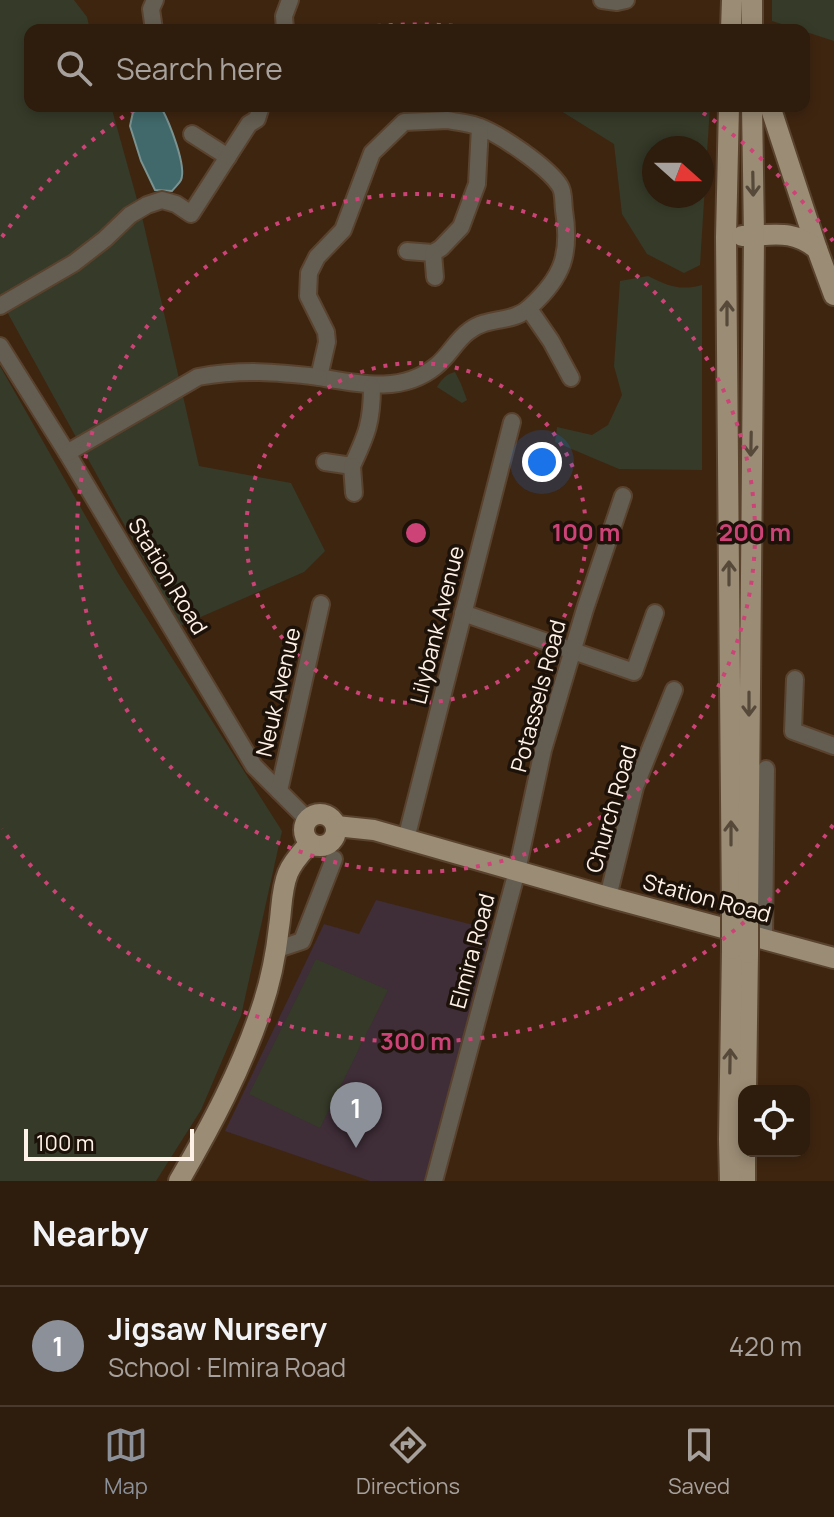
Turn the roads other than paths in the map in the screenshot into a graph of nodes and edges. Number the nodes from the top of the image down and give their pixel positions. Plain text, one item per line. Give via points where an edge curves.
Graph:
1 (155, 0) edge
2 (290, 0) edge
3 (602, 0) edge
4 (626, 0) edge
5 (732, 0) edge
6 (752, 0) edge
7 (153, 24) edge
8 (285, 24) edge
9 (731, 24) edge
10 (752, 24) edge
11 (259, 112) edge
12 (729, 112) edge
13 (752, 112) edge
14 (401, 114) edge
15 (773, 114) edge
16 (480, 127) junction
17 (192, 134) dead end
18 (228, 157) junction
19 (754, 236) junction
20 (726, 237) junction
21 (817, 249) junction
22 (407, 251) dead end
23 (433, 253) junction
24 (435, 277) dead end
25 (834, 295) edge
26 (0, 306) edge
27 (529, 309) junction
28 (0, 346) edge
29 (319, 377) junction
30 (571, 378) dead end
31 (372, 386) junction
32 (512, 422) dead end
33 (67, 453) junction
34 (325, 462) dead end
35 (352, 466) junction
36 (354, 493) dead end
37 (623, 496) dead end
38 (321, 604) dead end
39 (463, 613) junction
40 (655, 613) dead end
41 (573, 652) junction
42 (795, 679) dead end
43 (674, 690) dead end
44 (834, 746) edge
45 (766, 769) dead end
46 (279, 791) junction
47 (308, 820) junction
48 (336, 826) junction
49 (406, 839) junction
50 (310, 843) junction
51 (334, 859) dead end
52 (517, 871) junction
53 (608, 897) junction
54 (740, 914) junction
55 (764, 938) junction
56 (275, 950) junction
57 (740, 951) junction
58 (834, 958) edge
59 (746, 1085) edge
60 (737, 1145) edge
61 (179, 1181) edge
62 (434, 1181) edge
63 (730, 1181) edge
64 (745, 1181) edge

1 - 7 street
2 - 8 street
3 - 4 street
5 - 9 main road
6 - 10 main road
11 - 18 street
12 - 20 main road
13 -> 19 main road
14 - 16 street
14 - 29 street via 372,153 343,230 309,273 308,296 327,342
15 - 21 main road
16 - 23 street via 477,184 461,227
16 - 27 street via 532,156 561,187 567,230 563,265
17 - 18 street
18 - 26 street via 191,214 162,200 147,205 74,263
19 - 20 main road
19 - 21 main road via 797,236
19 -> 54 main road
54 -> 20 main road
21 - 25 main road
22 - 23 street
23 - 24 street
27 - 30 street
27 - 31 street via 468,331 424,374
28 - 33 street, Station Road
29 - 31 street
29 - 33 street via 264,371 198,377
31 - 35 street via 368,432
32 - 39 street, Lilybank Avenue
33 - 46 street, Station Road via 254,766
34 - 35 street
35 - 36 street
37 - 41 street, Potassels Road
38 - 46 street, Neuk Avenue
39 - 41 street
39 - 49 street, Lilybank Avenue
40 - 41 street via 634,672
41 - 52 street, Potassels Road via 543,750
42 - 44 street via 793,731
43 - 53 street, Church Road via 635,787
45 - 55 street
46 - 47 street, Station Road
47 - 48 main road, Station Road via 321,814
47 - 50 main road via 304,836
48 - 49 main road, Station Road
48 - 50 main road via 328,845
49 - 52 main road, Station Road
50 - 56 main road via 287,875
51 - 56 street via 302,941
52 - 53 main road, Station Road
52 - 62 street, Elmira Road
53 - 55 main road, Station Road
54 - 57 main road, bridge
55 - 58 main road, Station Road
56 - 61 main road via 246,1051
57 - 59 main road
60 -> 57 main road
60 - 63 main road
60 - 64 main road

